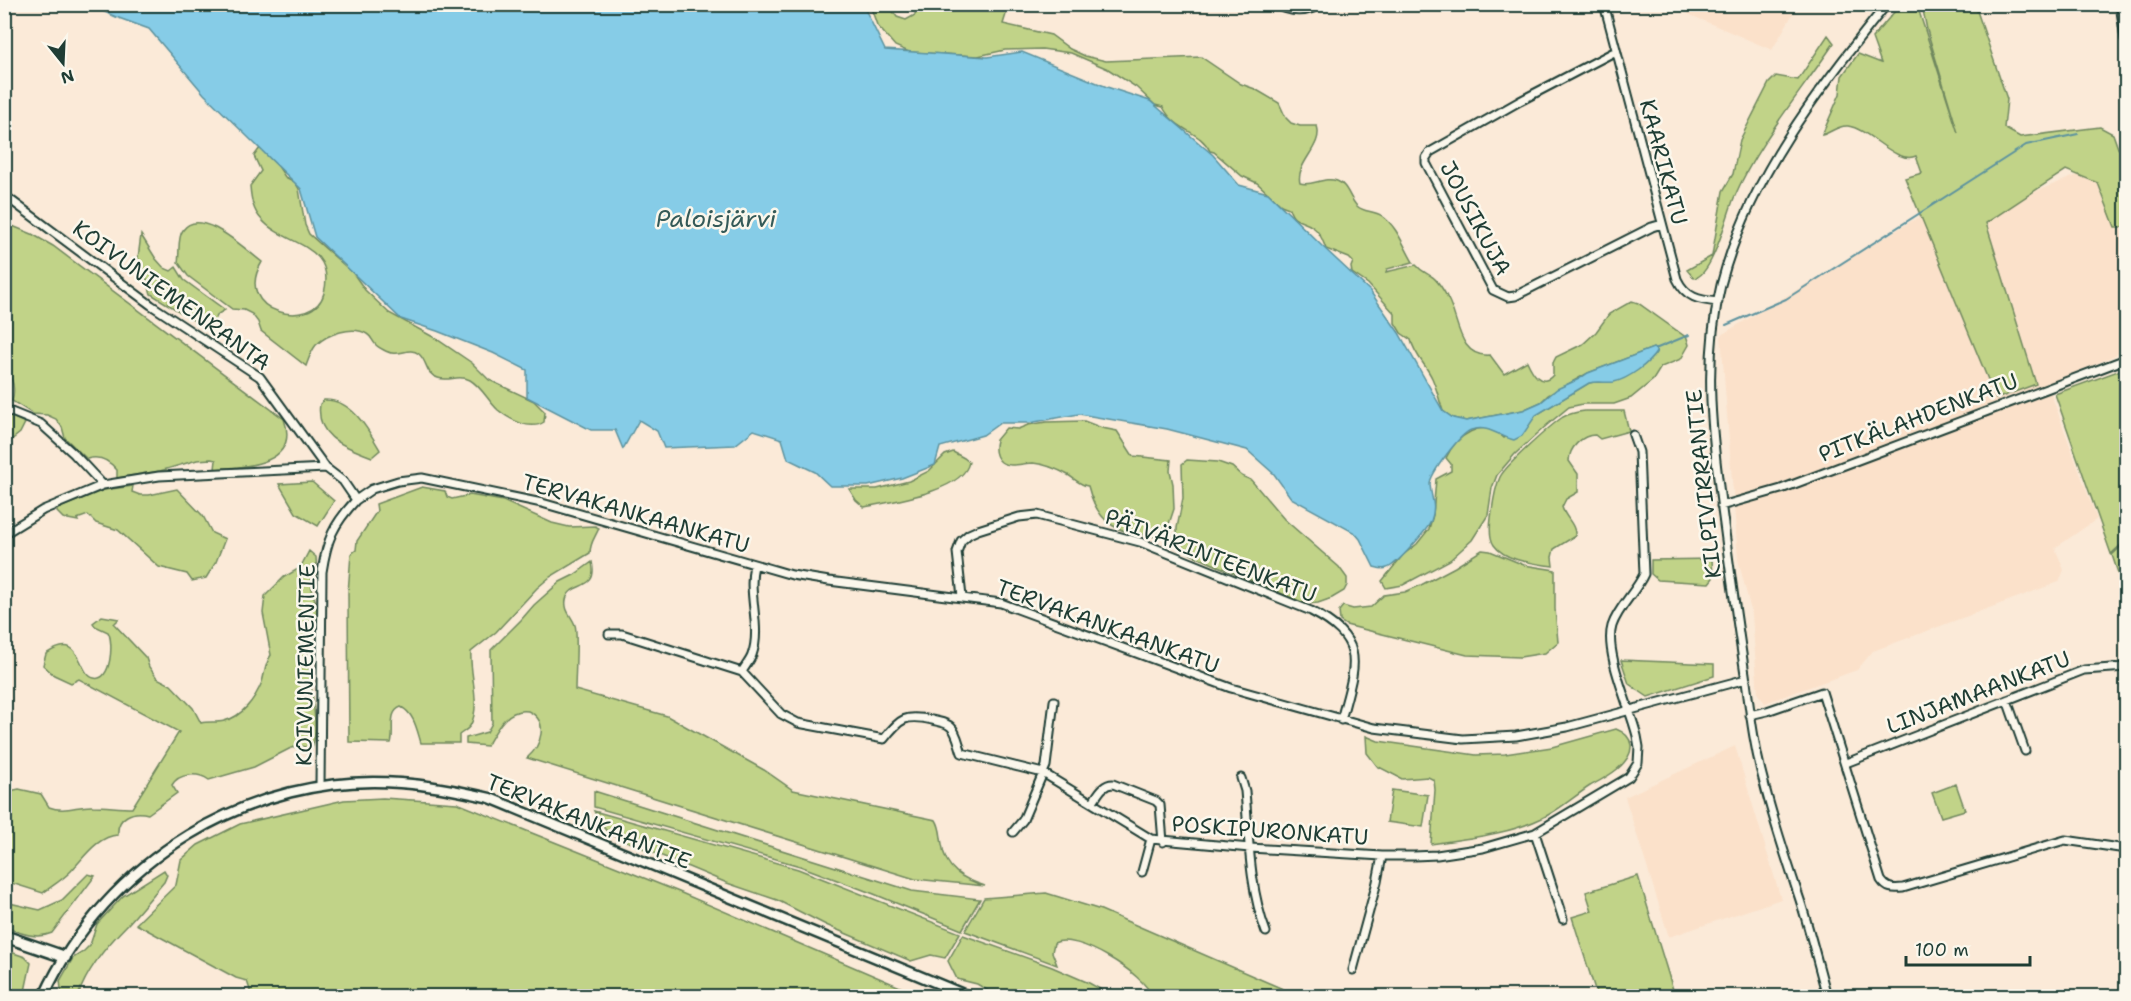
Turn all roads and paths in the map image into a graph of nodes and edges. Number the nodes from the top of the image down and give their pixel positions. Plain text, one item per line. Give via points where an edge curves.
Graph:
1 (1275, 4) edge
2 (1321, 4) edge
3 (1604, 4) edge
4 (1887, 4) edge
5 (2121, 4) edge
6 (2127, 39) edge
7 (1616, 51) junction
8 (4, 195) edge
9 (1662, 224) junction
10 (1718, 302) junction
11 (2127, 358) edge
12 (4, 409) edge
13 (1633, 435) dead end
14 (326, 468) junction
15 (103, 485) junction
16 (356, 500) junction
17 (1721, 506) junction
18 (4, 534) edge
19 (754, 565) junction
20 (962, 597) junction
21 (609, 634) dead end
22 (2127, 667) edge
23 (742, 672) junction
24 (1746, 679) junction
25 (2007, 700) junction
26 (1053, 701) dead end
27 (1630, 710) junction
28 (1750, 715) junction
29 (1341, 720) junction
30 (2025, 751) dead end
31 (1846, 763) junction
32 (1043, 773) junction
33 (1241, 778) dead end
34 (320, 786) junction
35 (1092, 803) junction
36 (1013, 832) dead end
37 (1535, 833) junction
38 (1151, 839) junction
39 (1163, 842) junction
40 (1250, 848) junction
41 (2127, 849) edge
42 (1382, 856) junction
43 (1142, 872) dead end
44 (1563, 919) dead end
45 (1266, 932) dead end
46 (4, 936) edge
47 (65, 957) junction
48 (1353, 970) dead end
49 (44, 996) edge
50 (968, 996) edge
51 (1827, 996) edge

1 - 2 street via 1300,12
3 - 7 street, KAARIKATU
4 - 10 street, KILPIVIRRANTIE via 1819,93 1765,177 1737,238
5 - 6 street
7 - 9 street, KAARIKATU
7 - 9 street, JOUSIKUJA via 1430,153 1426,164 1493,290 1509,297
8 - 14 street, KOIVUNIEMENRANTA via 151,304 260,377
9 - 10 street, KAARIKATU via 1674,272 1683,290 1696,299
10 - 17 street, KILPIVIRRANTIE via 1709,375
11 - 17 street, PITKÄLAHDENKATU via 1781,489
12 - 15 street via 41,424
13 - 27 street, POSKIPURONKATU via 1639,452 1644,574 1618,614 1611,639 1612,655
14 - 15 street via 159,476
14 - 16 street via 343,481
15 - 18 street via 43,510
16 - 19 street, TERVAKANKAANKATU via 372,489 422,478 542,503
16 - 34 street, KOIVUNIEMENTIE via 338,520 326,547 322,572
17 - 24 street, KILPIVIRRANTIE
19 - 20 street, TERVAKANKAANKATU via 829,582
19 - 23 street via 754,646
20 - 29 street, TERVAKANKAANKATU via 1021,609 1231,688
20 - 29 street, PÄIVÄRINTEENKATU via 957,552 961,541 969,534 1019,517 1046,517 1140,542 1328,620 1348,640 1353,652
21 - 23 street, POSKIPURONKATU via 622,634
22 - 25 street, LINJAMAANKATU via 2084,670
23 - 32 street, POSKIPURONKATU via 781,714 798,723 884,740 898,722 916,716 951,727 962,753
24 - 27 street, TERVAKANKAANKATU
24 - 28 street, KILPIVIRRANTIE
25 - 30 street
25 - 31 street, LINJAMAANKATU
26 - 32 street
27 - 29 street, TERVAKANKAANKATU via 1567,728 1490,739 1374,728
27 - 37 street, POSKIPURONKATU via 1639,747 1629,777
28 - 31 street via 1822,692
28 - 51 street, KILPIVIRRANTIE via 1764,783
31 - 41 street via 1881,880 1892,889 2065,840
32 - 35 street, POSKIPURONKATU
32 - 36 street via 1023,820
33 - 40 street
34 - 47 street, TERVAKANKAANTIE via 238,810 181,838 119,889
34 - 50 street, TERVAKANKAANTIE via 399,782 490,798
35 - 38 street, POSKIPURONKATU
35 - 39 street via 1107,784 1156,801 1162,810
37 - 42 street, POSKIPURONKATU via 1454,852
37 - 44 street
38 - 39 street, POSKIPURONKATU
38 - 43 street
39 - 40 street, POSKIPURONKATU
40 - 42 street, POSKIPURONKATU
40 - 45 street via 1260,918
42 - 48 street
46 - 47 highway
47 - 49 street, TERVAKANKAANTIE

